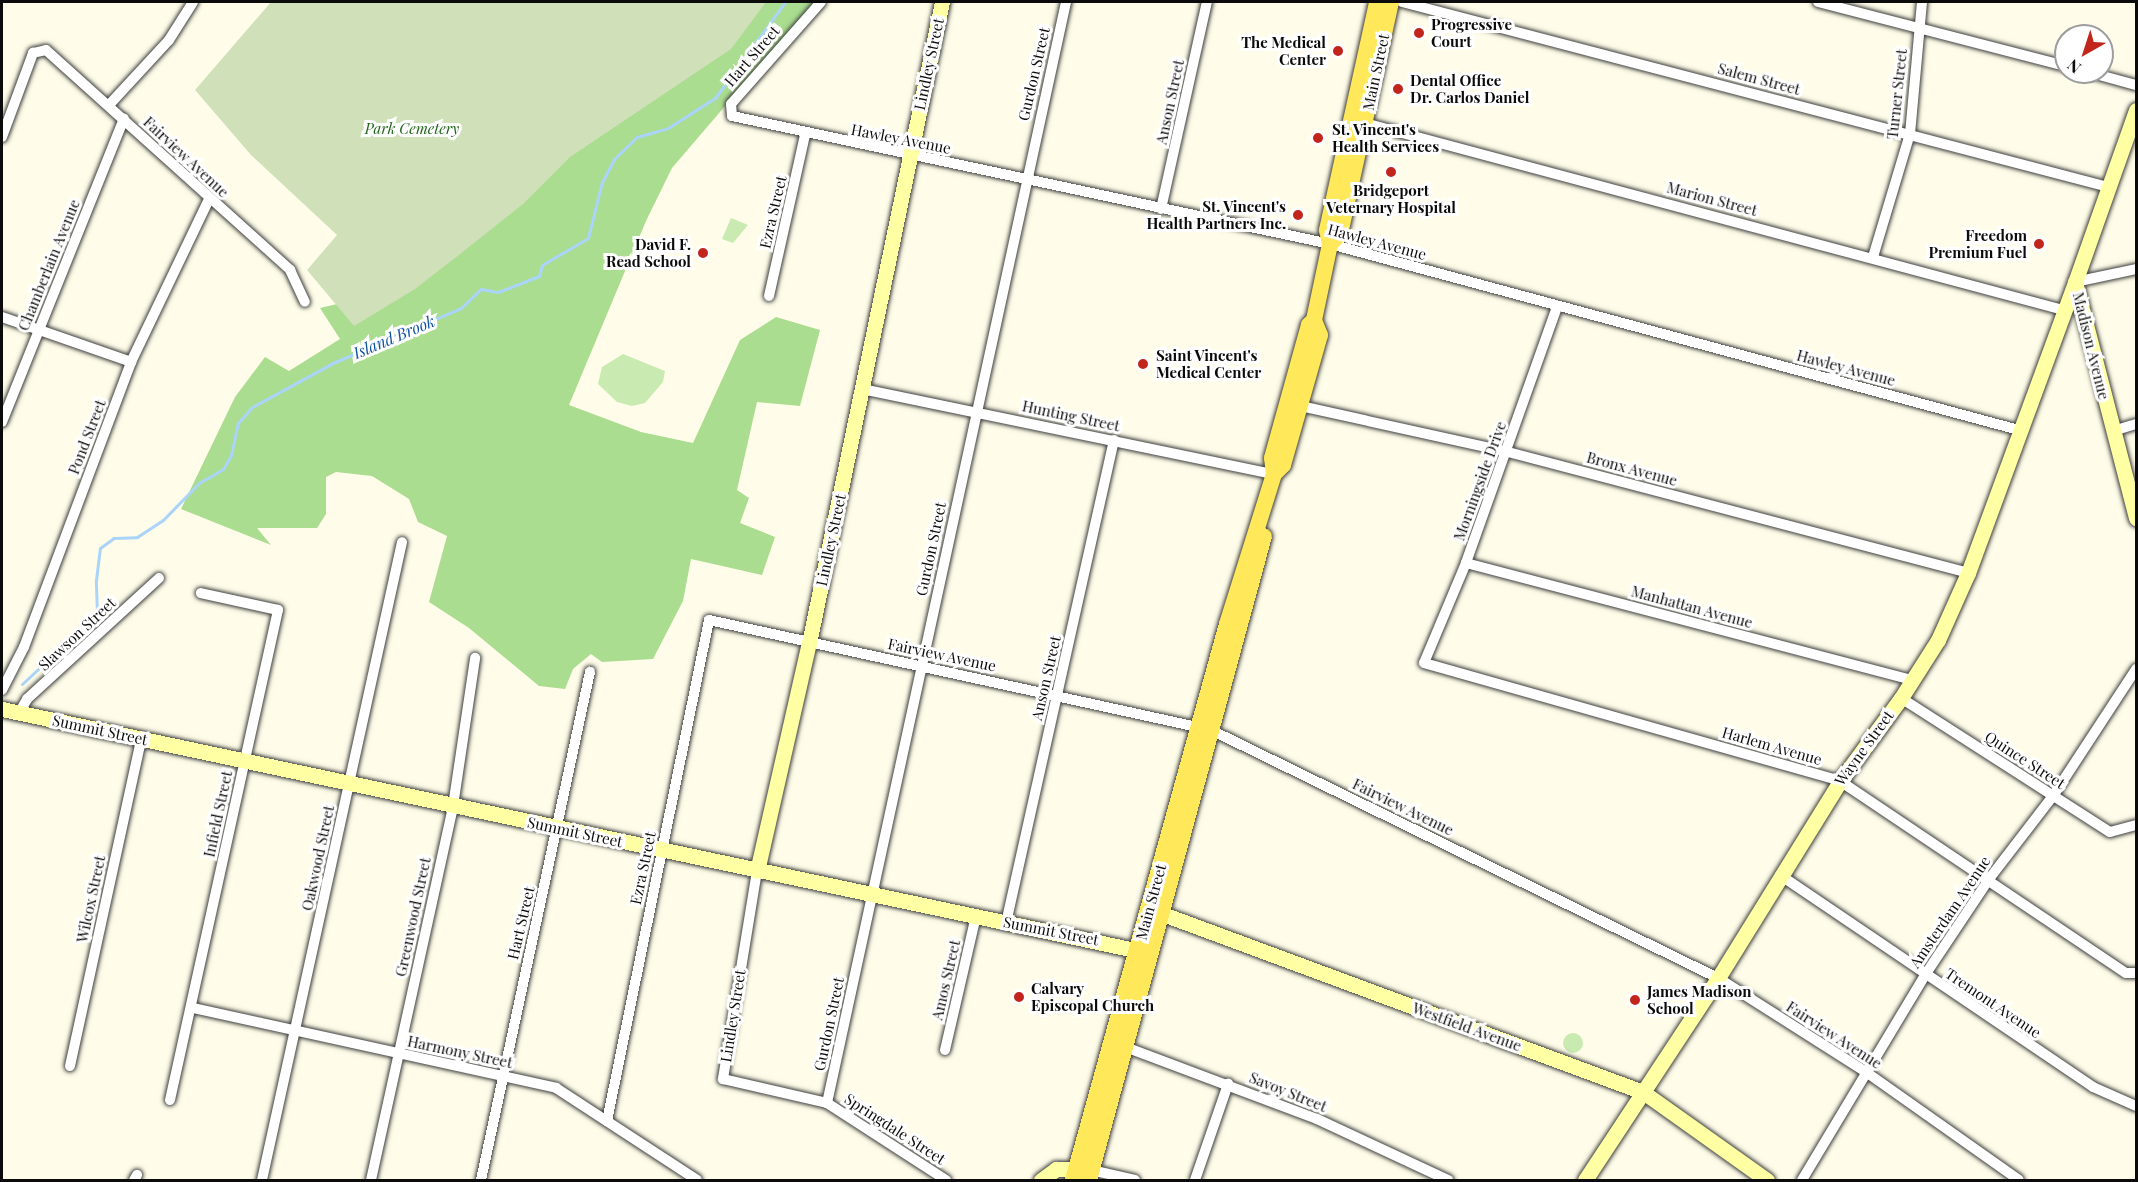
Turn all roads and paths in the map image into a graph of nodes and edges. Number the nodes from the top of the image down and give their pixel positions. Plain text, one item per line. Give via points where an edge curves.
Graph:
1 (193, 2) edge
2 (820, 2) edge
3 (942, 2) edge
4 (1066, 2) edge
5 (1207, 2) edge
6 (1377, 2) edge
7 (1391, 2) edge
8 (1402, 2) edge
9 (1818, 2) edge
10 (1923, 2) edge
11 (1919, 28) junction
12 (2054, 63) edge
13 (2114, 79) edge
14 (2136, 85) edge
15 (731, 104) joint
16 (109, 105) junction
17 (2136, 110) edge
18 (124, 119) junction
19 (1358, 121) junction
20 (1910, 134) junction
21 (805, 135) junction
22 (2, 137) edge
23 (909, 156) junction
24 (1026, 180) junction
25 (2108, 187) junction
26 (209, 198) junction
27 (1161, 209) junction
28 (1330, 244) junction
29 (1873, 257) junction
30 (2136, 269) edge
31 (2075, 282) junction
32 (769, 296) dead end
33 (305, 302) dead end
34 (1557, 307) junction
35 (2063, 310) junction
36 (2, 317) edge
37 (39, 331) junction
38 (131, 362) junction
39 (862, 389) junction
40 (1294, 404) junction
41 (975, 411) junction
42 (2, 422) edge
43 (2136, 424) edge
44 (2019, 430) junction
45 (2113, 431) junction
46 (1114, 440) junction
47 (1508, 452) junction
48 (1274, 474) junction
49 (2136, 518) edge
50 (402, 542) dead end
51 (1466, 563) junction
52 (1968, 573) junction
53 (159, 578) dead end
54 (201, 593) dead end
55 (709, 620) joint
56 (809, 643) junction
57 (476, 658) dead end
58 (1424, 663) joint
59 (922, 665) junction
60 (2136, 669) edge
61 (590, 672) dead end
62 (1911, 680) junction
63 (2, 690) edge
64 (1058, 696) junction
65 (1901, 698) junction
66 (2, 709) edge
67 (19, 712) junction
68 (1205, 728) junction
69 (141, 739) junction
70 (245, 761) junction
71 (1840, 781) junction
72 (350, 784) junction
73 (2053, 796) junction
74 (453, 806) junction
75 (2136, 825) edge
76 (557, 828) junction
77 (662, 851) junction
78 (757, 872) junction
79 (1779, 875) junction
80 (1989, 879) junction
81 (872, 893) junction
82 (1154, 911) junction
83 (976, 916) junction
84 (1006, 923) junction
85 (1143, 952) junction
86 (2136, 973) edge
87 (1924, 975) junction
88 (1718, 978) junction
89 (193, 1008) junction
90 (296, 1031) junction
91 (1118, 1044) junction
92 (945, 1050) dead end
93 (398, 1054) junction
94 (69, 1066) dead end
95 (1866, 1072) junction
96 (502, 1075) junction
97 (723, 1078) joint
98 (1228, 1084) junction
99 (1643, 1092) junction
100 (170, 1100) dead end
101 (827, 1102) junction
102 (2136, 1106) edge
103 (607, 1121) junction
104 (1082, 1175) edge
105 (262, 1180) edge
106 (371, 1180) edge
107 (481, 1180) edge
108 (697, 1180) edge
109 (946, 1180) edge
110 (1041, 1180) edge
111 (1135, 1180) edge
112 (1195, 1180) edge
113 (1448, 1180) edge
114 (1585, 1180) edge
115 (1767, 1180) edge
116 (1802, 1180) edge
117 (2019, 1180) edge

1 - 16 street via 169,40
2 - 15 street, Hart Street
3 - 23 main road, Lindley Street
4 - 24 street, Gurdon Street
5 - 27 street, Anson Street
6 - 19 main road, Main Street
7 - 19 main road, Main Street
8 - 20 street, Salem Street
9 - 11 street
10 - 11 street, Turner Street
11 - 12 street
11 - 20 street, Turner Street
13 - 14 street
15 - 21 street, Hawley Avenue via 732,116
16 - 18 street, Fairview Avenue
16 - 22 street, Fairview Avenue via 56,56 46,50 33,53
17 - 25 main road, Madison Avenue
18 - 26 street, Fairview Avenue
18 - 37 street, Chamberlain Avenue
19 - 28 main road, Main Street via 1327,230
19 - 29 street, Marion Street
20 - 25 street, Salem Street
20 - 29 street, Turner Street
21 - 23 street, Hawley Avenue
21 - 32 street, Ezra Street
23 - 24 street, Hawley Avenue
23 - 39 main road, Lindley Street
24 - 27 street, Hawley Avenue
24 - 41 street, Gurdon Street
25 - 31 main road, Madison Avenue
26 - 33 street, Fairview Avenue via 290,270
26 - 38 street, Pond Street
27 - 28 street, Hawley Avenue
28 - 34 street, Hawley Avenue
28 - 40 main road, Main Street via 1314,320 1320,335
29 - 35 street, Marion Street
30 - 31 street
31 - 35 main road, Wayne Street
31 - 45 main road, Madison Avenue
34 - 44 street, Hawley Avenue
34 - 47 street, Morningside Drive
35 - 44 main road, Wayne Street
36 - 37 street
37 - 38 street
37 - 42 street, Chamberlain Avenue
38 - 63 street, Pond Street via 24,647
39 - 41 street, Hunting Street
39 - 56 main road, Lindley Street
40 - 47 street, Bronx Avenue
40 - 48 main road, Main Street via 1283,465
41 - 46 street, Hunting Street
41 - 59 street, Gurdon Street
43 - 45 street
44 - 52 main road, Wayne Street
45 - 49 main road, Madison Avenue
46 - 48 street, Hunting Street
46 - 64 street, Anson Street
47 - 51 street, Morningside Drive
47 - 52 street, Bronx Avenue
48 - 68 main road, Main Street via 1263,515 1268,521 1233,625
50 - 72 street, Oakwood Street
51 - 58 street, Morningside Drive
51 - 62 street, Manhattan Avenue
52 - 62 main road, Wayne Street via 1938,640
53 - 67 street, Slawson Street via 27,699
54 - 70 street, Infield Street via 278,610
55 - 56 street, Fairview Avenue
55 - 77 street, Ezra Street
56 - 59 street, Fairview Avenue
56 - 78 main road, Lindley Street
57 - 74 street, Greenwood Street
58 - 71 street, Harlem Avenue
59 - 64 street, Fairview Avenue
59 - 81 street, Gurdon Street
60 - 73 street, Amsterdam Avenue
61 - 76 street, Hart Street
62 - 65 main road, Wayne Street
64 - 68 street, Fairview Avenue
64 - 84 street, Anson Street
65 - 71 main road, Wayne Street
65 - 73 street, Quince Street
66 - 67 main road, Summit Street
67 - 69 main road, Summit Street
68 - 82 main road, Main Street
68 - 88 street, Fairview Avenue
69 - 70 main road, Summit Street
69 - 94 street, Wilcox Street
70 - 72 main road, Summit Street
70 - 89 street, Infield Street
71 - 79 main road, Wayne Street
71 - 80 street, Harlem Avenue
72 - 74 main road, Summit Street
72 - 90 street, Oakwood Street
73 - 75 street, Quince Street via 2110,832
73 - 80 street, Amsterdam Avenue
74 - 76 main road, Summit Street
74 - 93 street, Greenwood Street
76 - 77 main road, Summit Street
76 - 96 street, Hart Street
77 - 78 main road, Summit Street
77 - 103 street, Ezra Street
78 - 81 main road, Summit Street
78 - 97 street, Lindley Street
79 - 87 street, Tremont Avenue
79 - 88 main road, Wayne Street
80 - 86 street, Harlem Avenue via 2126,973
80 - 87 street, Amsterdam Avenue
81 - 83 main road, Summit Street
81 - 101 street, Gurdon Street
82 - 85 main road, Main Street
82 - 99 main road, Westfield Avenue
83 - 84 main road, Summit Street
83 - 92 street, Amos Street
84 - 85 main road, Summit Street
85 - 91 main road, Main Street
87 - 95 street, Amsterdam Avenue
87 - 102 street, Tremont Avenue via 2093,1087
88 - 95 street, Fairview Avenue
88 - 99 main road, Wayne Street
89 - 90 street, Harmony Street
89 - 100 street, Infield Street
90 - 93 street, Harmony Street
90 - 105 street, Oakwood Street
91 - 98 street, Savoy Street
91 - 104 main road, Main Street
93 - 96 street, Harmony Street
93 - 106 street, Greenwood Street
95 - 116 street, Amsterdam Avenue
95 - 117 street, Fairview Avenue
96 - 103 street, Harmony Street via 556,1088
96 - 107 street, Hart Street
97 - 101 street, Springdale Street
98 - 112 street
98 - 113 street, Savoy Street via 1317,1119
99 - 114 main road, Wayne Street
99 - 115 main road, Westfield Avenue
101 - 109 street, Springdale Street
103 - 108 street, Harmony Street
104 - 110 main road via 1056,1169
104 - 111 street

